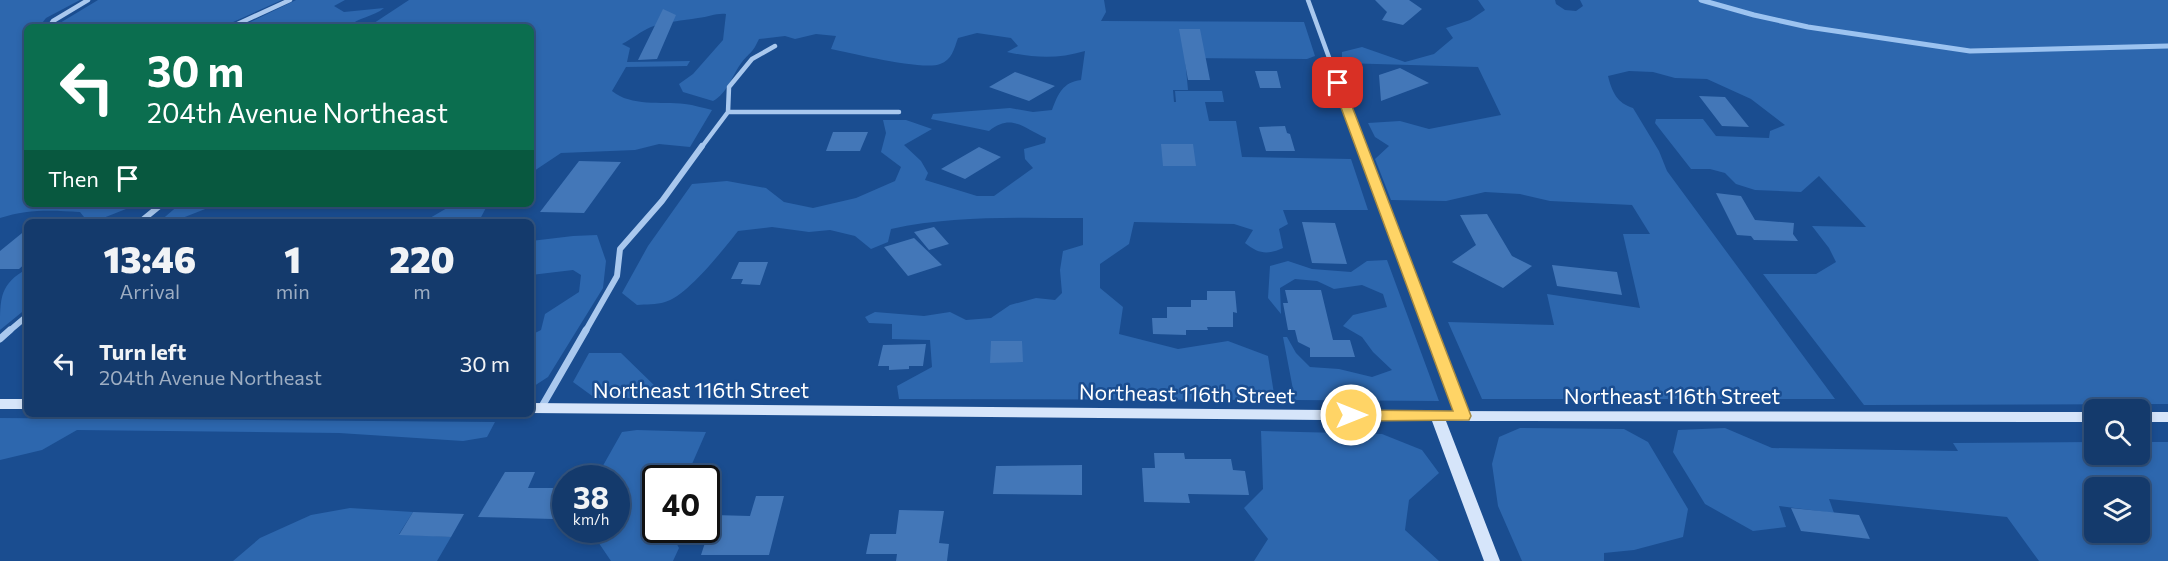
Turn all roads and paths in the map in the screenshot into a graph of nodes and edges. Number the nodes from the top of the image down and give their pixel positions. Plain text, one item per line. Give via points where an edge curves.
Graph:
1 (88, 0) edge
2 (290, 0) edge
3 (1308, 0) edge
4 (51, 24) edge
5 (238, 24) edge
6 (775, 46) dead end
7 (728, 112) junction
8 (899, 112) dead end
9 (158, 207) edge
10 (144, 219) edge
11 (24, 319) edge
12 (0, 339) edge
13 (0, 404) edge
14 (24, 405) edge
15 (536, 408) edge
16 (1437, 416) junction
17 (1463, 416) junction
18 (2084, 417) edge
19 (2150, 417) edge
20 (2168, 417) edge
21 (1492, 561) edge

1 - 4 street
2 - 5 street
3 - 17 street
6 - 7 street via 752,59 729,87
7 - 8 street
7 - 15 street via 662,201 620,249 617,276
9 - 10 street
11 - 12 street
13 - 14 street
15 - 16 street, Northeast 116th Street
16 - 17 street, Northeast 116th Street
16 - 21 street
17 - 18 street, Northeast 116th Street
19 - 20 street

